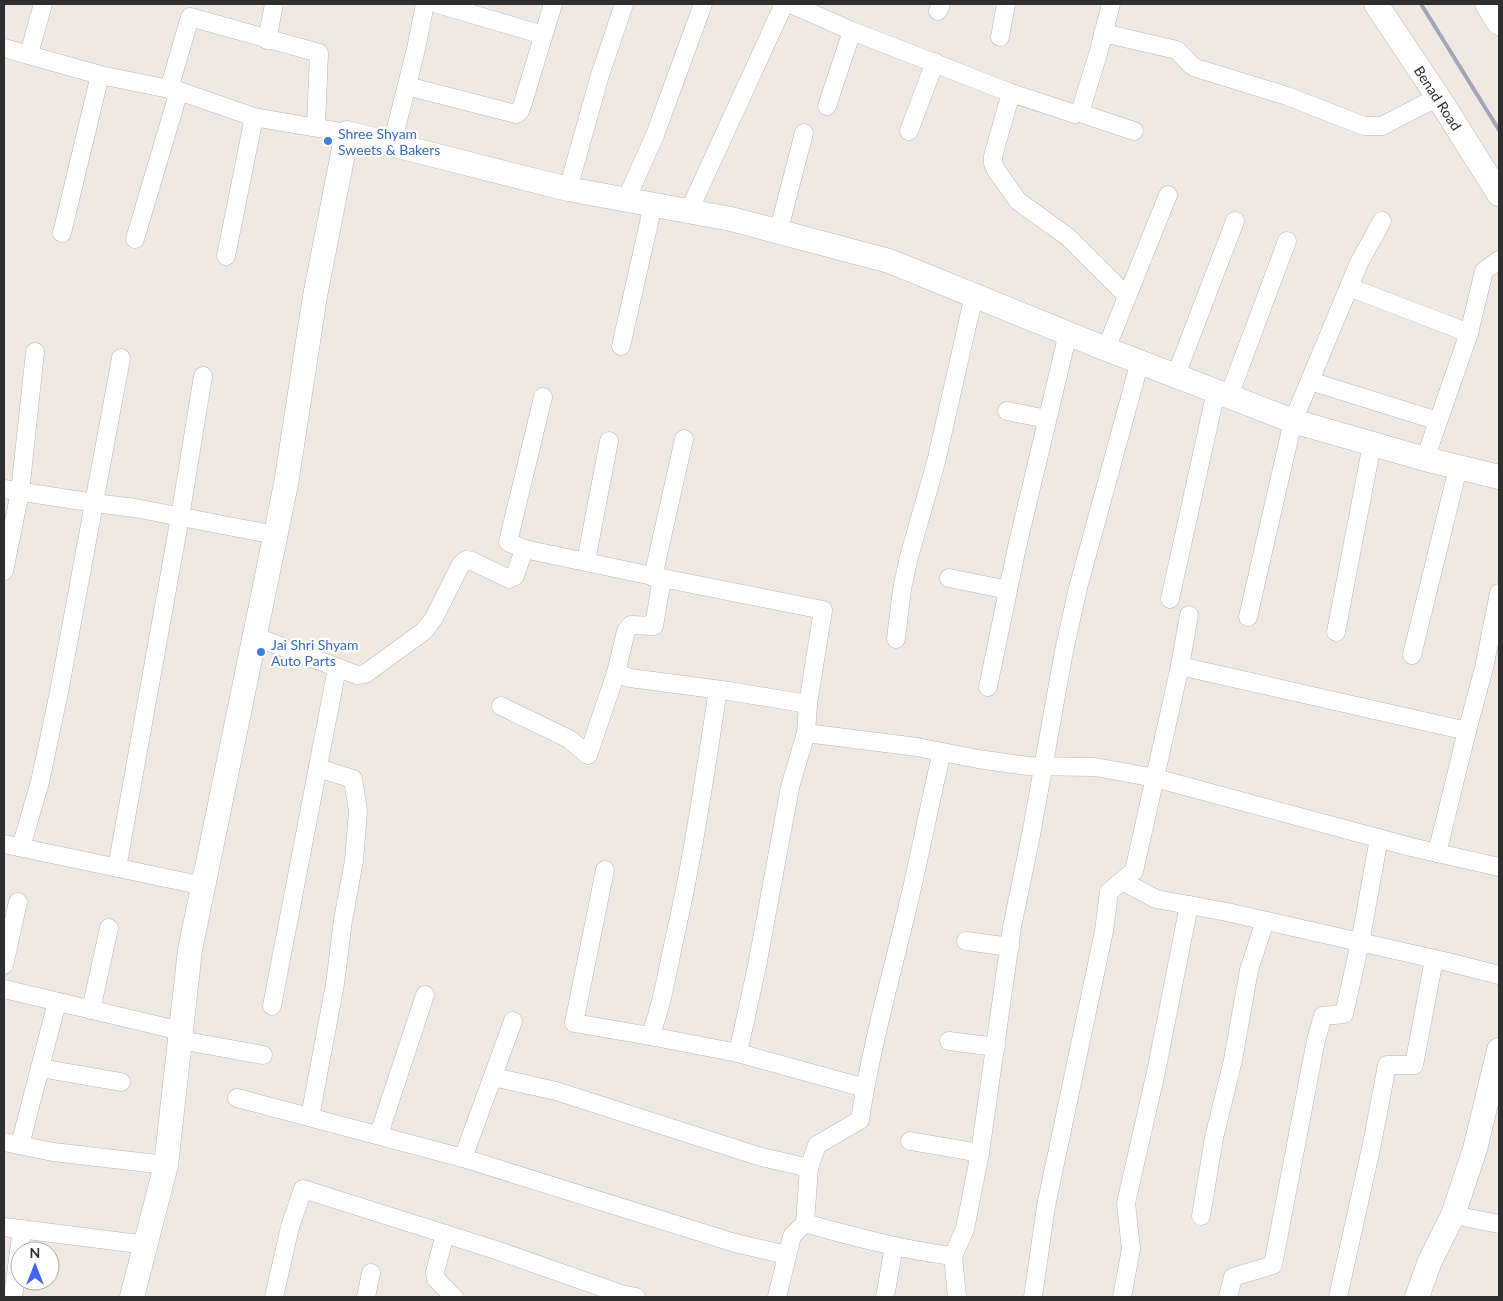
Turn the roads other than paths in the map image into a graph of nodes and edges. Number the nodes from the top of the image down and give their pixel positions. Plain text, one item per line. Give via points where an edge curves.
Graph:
1 (43, 4) edge
2 (274, 4) edge
3 (425, 4) edge
4 (438, 4) edge
5 (553, 4) edge
6 (624, 4) edge
7 (703, 4) edge
8 (784, 4) edge
9 (791, 4) edge
10 (1006, 4) edge
11 (1111, 4) edge
12 (1376, 4) edge
13 (1487, 4) edge
14 (202, 12) edge
15 (1499, 23) edge
16 (852, 30) junction
17 (1103, 32) junction
18 (543, 35) junction
19 (1000, 37) dead end
20 (267, 40) junction
21 (4, 48) edge
22 (29, 54) junction
23 (935, 62) junction
24 (100, 76) junction
25 (406, 86) junction
26 (174, 90) junction
27 (1011, 93) junction
28 (1438, 97) junction
29 (826, 106) dead end
30 (1076, 112) junction
31 (254, 117) junction
32 (316, 127) junction
33 (909, 131) dead end
34 (1134, 131) dead end
35 (347, 133) junction
36 (804, 133) dead end
37 (392, 144) junction
38 (568, 189) junction
39 (1168, 194) dead end
40 (1499, 194) edge
41 (626, 200) junction
42 (653, 205) junction
43 (689, 211) junction
44 (1235, 221) dead end
45 (1382, 221) dead end
46 (62, 233) dead end
47 (778, 233) junction
48 (135, 239) dead end
49 (1287, 241) dead end
50 (226, 256) dead end
51 (1499, 260) edge
52 (1349, 287) junction
53 (974, 295) junction
54 (1127, 296) junction
55 (1068, 333) junction
56 (1469, 333) junction
57 (621, 346) dead end
58 (1106, 348) junction
59 (34, 352) dead end
60 (121, 358) dead end
61 (1140, 361) junction
62 (1176, 375) junction
63 (203, 376) dead end
64 (1310, 382) junction
65 (1222, 393) junction
66 (543, 397) dead end
67 (1007, 411) dead end
68 (1047, 419) junction
69 (1293, 421) junction
70 (1438, 421) junction
71 (684, 439) dead end
72 (609, 441) dead end
73 (1372, 444) junction
74 (1425, 459) junction
75 (1458, 468) junction
76 (1499, 477) edge
77 (12, 491) edge
78 (94, 503) junction
79 (180, 517) junction
80 (275, 535) junction
81 (524, 549) junction
82 (586, 561) junction
83 (4, 571) edge
84 (657, 577) junction
85 (949, 578) dead end
86 (1008, 590) junction
87 (1499, 593) edge
88 (1170, 599) dead end
89 (1189, 614) dead end
90 (1248, 617) dead end
91 (1336, 632) dead end
92 (256, 637) junction
93 (896, 639) dead end
94 (1412, 655) dead end
95 (1180, 666) junction
96 (337, 668) junction
97 (616, 673) junction
98 (988, 687) dead end
99 (718, 690) junction
100 (808, 704) junction
101 (501, 706) dead end
102 (1467, 731) junction
103 (806, 733) junction
104 (942, 752) junction
105 (1042, 766) junction
106 (318, 768) junction
107 (1155, 778) junction
108 (1379, 838) junction
109 (4, 844) edge
110 (21, 847) junction
111 (1437, 853) junction
112 (1499, 867) edge
113 (117, 868) junction
114 (605, 870) dead end
115 (1122, 881) junction
116 (204, 886) junction
117 (18, 902) dead end
118 (1189, 905) junction
119 (1265, 921) junction
120 (109, 928) dead end
121 (966, 941) dead end
122 (1360, 943) junction
123 (1010, 947) junction
124 (1434, 959) junction
125 (4, 966) edge
126 (1499, 975) edge
127 (4, 989) edge
128 (425, 995) dead end
129 (57, 1002) junction
130 (272, 1006) dead end
131 (92, 1010) junction
132 (513, 1022) dead end
133 (181, 1035) junction
134 (650, 1036) junction
135 (949, 1041) dead end
136 (996, 1047) junction
137 (1499, 1050) edge
138 (738, 1053) junction
139 (263, 1055) dead end
140 (40, 1068) junction
141 (493, 1077) junction
142 (121, 1082) dead end
143 (864, 1088) junction
144 (237, 1098) dead end
145 (310, 1117) junction
146 (379, 1134) junction
147 (910, 1141) dead end
148 (12, 1144) edge
149 (980, 1153) junction
150 (463, 1158) junction
151 (166, 1165) junction
152 (809, 1168) junction
153 (1453, 1215) junction
154 (1201, 1216) dead end
155 (805, 1223) junction
156 (1499, 1224) edge
157 (4, 1227) edge
158 (22, 1229) junction
159 (445, 1234) junction
160 (147, 1245) junction
161 (894, 1246) junction
162 (787, 1255) junction
163 (953, 1256) junction
164 (370, 1273) dead end
165 (13, 1297) edge
166 (132, 1297) edge
167 (274, 1297) edge
168 (366, 1297) edge
169 (454, 1297) edge
170 (636, 1297) edge
171 (776, 1297) edge
172 (885, 1297) edge
173 (957, 1297) edge
174 (1033, 1297) edge
175 (1122, 1297) edge
176 (1228, 1297) edge
177 (1338, 1297) edge
178 (1417, 1297) edge

1 - 22 street
2 - 20 street
3 - 25 street
4 - 18 street
5 - 18 street
6 - 38 street
7 - 41 street via 656,134
8 - 43 street
9 - 16 street
10 - 19 street
11 - 17 street
12 - 28 street, Benad Road
13 - 15 street
14 - 20 street
14 - 26 street via 190,18
16 - 23 street
16 - 29 street
17 - 28 street via 1177,50 1196,68 1286,96 1364,126 1382,126
17 - 30 street via 1081,109
18 - 25 street via 522,106 516,114
20 - 32 street via 319,53
21 - 22 street
22 - 24 street
23 - 27 street
23 - 33 street
24 - 26 street
24 - 46 street
25 - 37 street
26 - 31 street
26 - 48 street
27 - 30 street via 1067,112
27 - 54 street via 993,156 996,170 1018,201 1068,237
28 - 40 street, Benad Road
30 - 34 street
31 - 32 street
31 - 50 street
32 - 35 street
35 - 37 street
35 - 80 street via 315,296
36 - 47 street
37 - 38 street
38 - 41 street
39 - 54 street
41 - 42 street
42 - 43 street
42 - 57 street
43 - 47 street
44 - 62 street
45 - 52 street
47 - 53 street via 889,261
49 - 65 street
51 - 56 street via 1484,271
52 - 56 street
52 - 64 street
53 - 55 street
53 - 93 street via 936,462 909,557
54 - 58 street
55 - 58 street
55 - 68 street
56 - 70 street
58 - 61 street
59 - 77 street
60 - 78 street
61 - 62 street
61 - 105 street via 1078,588
62 - 65 street
63 - 79 street
64 - 69 street
64 - 70 street
65 - 69 street
65 - 88 street
66 - 81 street via 508,542
67 - 68 street
68 - 86 street
69 - 73 street
69 - 90 street
70 - 74 street
71 - 84 street
72 - 82 street
73 - 74 street
73 - 91 street
74 - 75 street
75 - 76 street
75 - 94 street
77 - 78 street
77 - 83 street
78 - 79 street
78 - 110 street via 40,782
79 - 80 street
79 - 113 street
80 - 92 street
81 - 82 street
81 - 96 street via 516,576 509,579 466,560 424,631 365,674 357,675
82 - 84 street
84 - 97 street via 654,626 628,627
84 - 100 street via 823,610
85 - 86 street
86 - 98 street
87 - 102 street
89 - 95 street
92 - 96 street
92 - 116 street
95 - 102 street
95 - 107 street
96 - 106 street
97 - 99 street via 630,678
97 - 101 street via 588,755 569,739
99 - 100 street
99 - 134 street via 680,916 658,1017
100 - 103 street
102 - 111 street
103 - 104 street
103 - 138 street via 790,787
104 - 105 street
104 - 143 street
105 - 107 street via 1095,766
105 - 123 street
106 - 130 street
106 - 145 street via 353,779 358,811 354,861 335,984
107 - 108 street
107 - 115 street via 1134,871
108 - 111 street
108 - 122 street
109 - 110 street
110 - 113 street
111 - 112 street
113 - 116 street
114 - 134 street via 574,1023
115 - 118 street via 1156,899
115 - 174 street via 1109,892 1104,931 1046,1206
116 - 133 street via 190,950
117 - 125 street
118 - 119 street
118 - 175 street via 1126,1203 1131,1249
119 - 122 street
119 - 154 street via 1249,970
120 - 131 street
121 - 123 street
122 - 124 street
122 - 176 street via 1344,1014 1323,1016 1316,1040 1273,1265 1233,1277
123 - 136 street
124 - 126 street
124 - 177 street via 1414,1066 1387,1066
127 - 129 street
128 - 146 street
129 - 131 street
129 - 140 street
131 - 133 street
132 - 141 street
133 - 139 street
133 - 151 street
134 - 138 street
135 - 136 street
136 - 149 street
137 - 153 street via 1475,1149
138 - 143 street
140 - 142 street
140 - 148 street
141 - 150 street
141 - 152 street via 556,1091 758,1156
143 - 152 street via 860,1120 817,1145
144 - 145 street
145 - 146 street
146 - 150 street
147 - 149 street
148 - 151 street
149 - 163 street via 965,1229
150 - 162 street
151 - 160 street
152 - 155 street
153 - 156 street
153 - 178 street via 1430,1261
155 - 161 street
155 - 162 street via 792,1236
157 - 158 street
158 - 160 street
158 - 165 street
159 - 167 street via 303,1189 290,1227
159 - 169 street via 435,1272 436,1280
159 - 170 street
160 - 166 street
161 - 163 street
161 - 172 street
162 - 171 street
163 - 173 street
164 - 168 street

